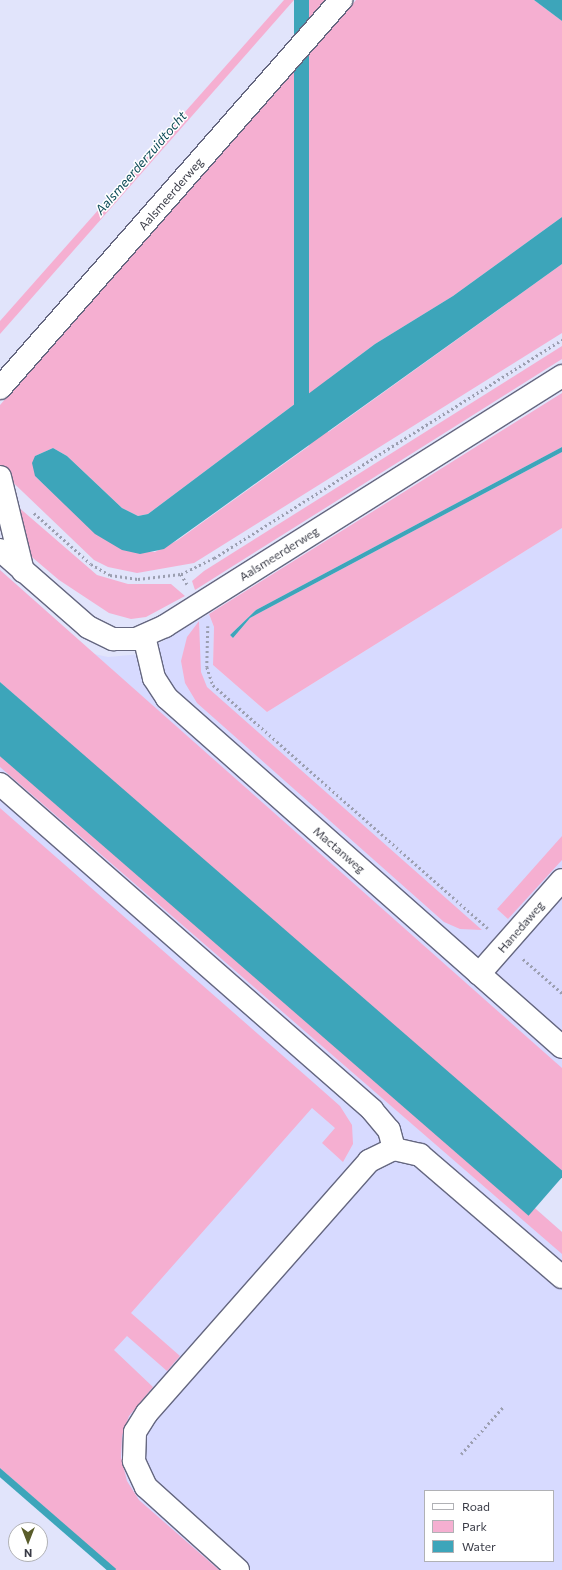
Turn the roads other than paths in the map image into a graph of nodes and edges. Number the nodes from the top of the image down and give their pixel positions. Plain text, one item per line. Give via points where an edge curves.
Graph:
1 (341, 0) edge
2 (562, 376) edge
3 (0, 388) edge
4 (2, 483) edge
5 (0, 550) edge
6 (23, 571) junction
7 (144, 636) junction
8 (0, 784) edge
9 (562, 880) edge
10 (479, 974) junction
11 (562, 1047) edge
12 (394, 1150) junction
13 (562, 1277) edge
14 (238, 1570) edge

1 - 3 street, Aalsmeerderweg
2 - 7 street, Aalsmeerderweg
4 - 6 street
5 - 6 street, Aalsmeerderweg
6 - 7 street, Aalsmeerderweg via 92,630 113,638
7 - 10 street, Mactanweg via 154,678 167,698
8 - 12 street via 372,1110 389,1130
9 - 10 street, Hanedaweg
10 - 11 street, Mactanweg
12 - 13 street via 413,1152 431,1162
12 - 14 street via 377,1155 363,1168 147,1413 135,1432 134,1461 146,1487

